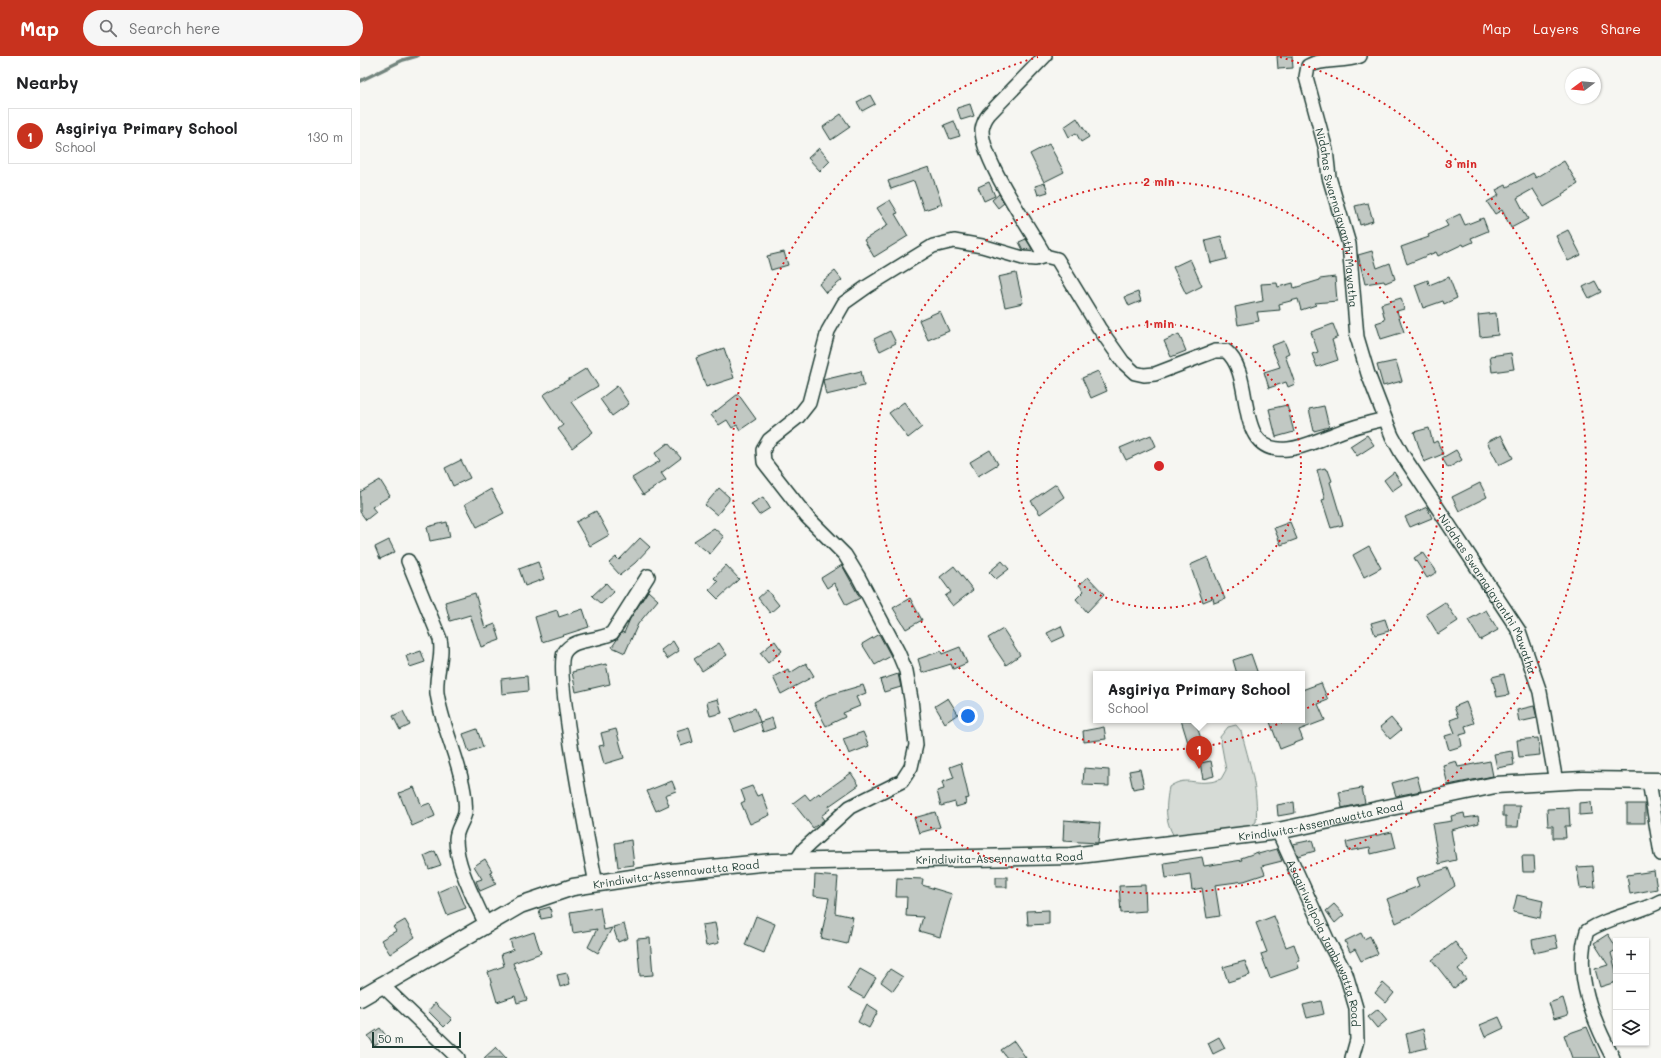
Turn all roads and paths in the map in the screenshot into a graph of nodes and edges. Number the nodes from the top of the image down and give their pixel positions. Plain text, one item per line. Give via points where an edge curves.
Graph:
1 (1045, 56) edge
2 (1360, 56) edge
3 (1045, 256) junction
4 (1385, 419) junction
5 (408, 561) dead end
6 (648, 576) dead end
7 (1655, 781) edge
8 (1556, 782) junction
9 (1278, 831) junction
10 (1661, 854) edge
11 (796, 861) junction
12 (596, 884) junction
13 (1661, 900) edge
14 (486, 925) junction
15 (381, 984) junction
16 (360, 998) edge
17 (458, 1058) edge
18 (1352, 1058) edge
19 (1614, 1058) edge

1 - 3 street via 989,114 984,121 982,132 999,178
2 - 4 street, Nidahas Swarnajayanthi Mawatha via 1348,60 1317,61 1308,66 1306,77 1326,150 1329,177 1348,244 1357,337
3 - 4 street via 1057,258 1099,328 1123,362 1135,373 1144,376 1155,374 1215,351 1226,351 1232,356 1240,372 1249,422 1256,439 1265,445 1287,450
3 - 11 street via 1023,258 954,241 933,246 868,286 844,303 828,331 809,403 798,417 769,440 763,450 764,462 779,483 807,517 845,554 898,652 906,671 916,745 911,768 902,781 850,806 804,849
4 - 8 street, Nidahas Swarnajayanthi Mawatha via 1402,454 1519,631 1540,692
5 - 14 street via 442,648 436,678 437,694 464,792 465,812 456,838 458,853 468,885
6 - 12 street via 612,633 604,638 571,644 563,654 562,672 567,720
7 - 8 main road, Krindiwita-Assennawatta Road
7 - 10 street
8 - 9 main road, Krindiwita-Assennawatta Road via 1494,785
9 - 11 main road, Krindiwita-Assennawatta Road via 1070,856
9 - 18 street, Asagiriwalpola Jambuwatta Road via 1327,939 1346,974 1356,1008 1357,1040
11 - 12 main road, Krindiwita-Assennawatta Road via 671,872
12 - 14 main road, Krindiwita-Assennawatta Road via 573,887 520,905
13 - 19 street via 1636,912 1595,926 1587,931 1583,942 1585,982 1590,1010
14 - 15 main road, Krindiwita-Assennawatta Road
15 - 16 main road, Krindiwita-Assennawatta Road
15 - 17 street

